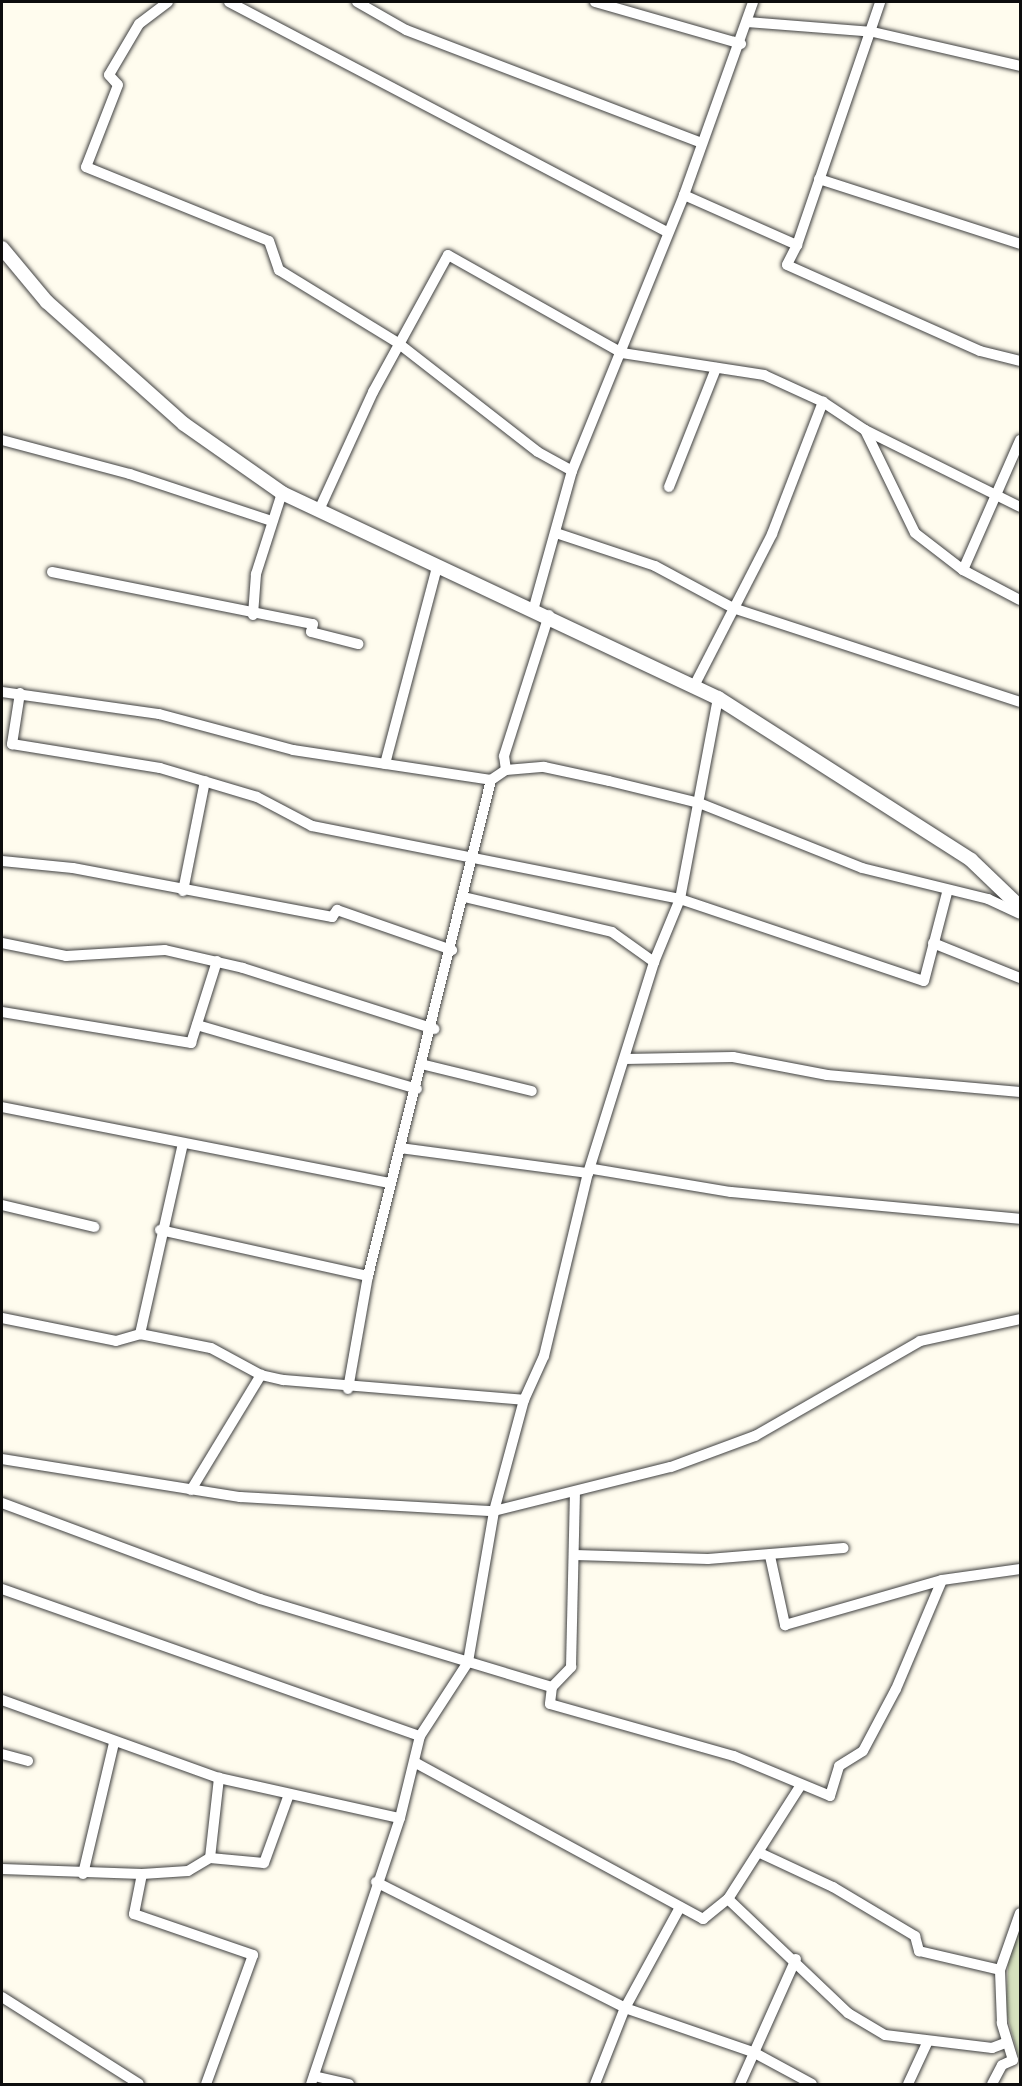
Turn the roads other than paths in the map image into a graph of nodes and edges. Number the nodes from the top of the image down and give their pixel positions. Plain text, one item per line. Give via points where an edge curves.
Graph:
1 (168, 2) edge
2 (229, 2) edge
3 (357, 2) edge
4 (595, 2) edge
5 (753, 2) edge
6 (880, 2) edge
7 (747, 22) junction
8 (873, 32) junction
9 (741, 44) junction
10 (1020, 66) edge
11 (702, 142) junction
12 (819, 179) junction
13 (684, 195) junction
14 (667, 232) junction
15 (1020, 244) edge
16 (797, 245) junction
17 (2, 248) edge
18 (398, 343) junction
19 (622, 353) junction
20 (1020, 361) edge
21 (716, 368) junction
22 (823, 402) junction
23 (865, 430) junction
24 (2, 440) edge
25 (1020, 440) edge
26 (572, 471) junction
27 (669, 487) dead end
28 (282, 493) junction
29 (997, 495) junction
30 (1020, 507) edge
31 (319, 510) junction
32 (271, 521) junction
33 (559, 534) junction
34 (437, 567) junction
35 (963, 570) junction
36 (52, 572) dead end
37 (1020, 600) edge
38 (534, 607) junction
39 (733, 608) junction
40 (253, 615) junction
41 (549, 615) junction
42 (358, 644) dead end
43 (694, 686) junction
44 (2, 692) edge
45 (20, 693) junction
46 (718, 698) junction
47 (1020, 702) edge
48 (384, 764) junction
49 (506, 770) junction
50 (491, 780) junction
51 (205, 781) junction
52 (699, 803) junction
53 (475, 859) junction
54 (2, 861) edge
55 (183, 891) junction
56 (947, 893) junction
57 (464, 897) junction
58 (680, 899) junction
59 (1020, 907) edge
60 (1020, 914) edge
61 (2, 943) edge
62 (933, 943) junction
63 (452, 950) junction
64 (217, 961) junction
65 (654, 962) junction
66 (1020, 978) edge
67 (2, 1012) edge
68 (197, 1024) junction
69 (434, 1029) junction
70 (625, 1059) junction
71 (422, 1064) junction
72 (417, 1089) junction
73 (532, 1091) dead end
74 (1020, 1092) edge
75 (2, 1107) edge
76 (182, 1147) junction
77 (400, 1148) junction
78 (591, 1171) junction
79 (390, 1183) junction
80 (2, 1205) edge
81 (1020, 1220) edge
82 (94, 1227) dead end
83 (160, 1230) junction
84 (368, 1276) junction
85 (2, 1318) edge
86 (1020, 1319) edge
87 (140, 1334) junction
88 (261, 1375) junction
89 (348, 1389) junction
90 (524, 1400) junction
91 (2, 1459) edge
92 (191, 1490) junction
93 (575, 1493) junction
94 (2, 1503) edge
95 (494, 1511) junction
96 (844, 1548) dead end
97 (575, 1555) junction
98 (770, 1556) junction
99 (1020, 1569) edge
100 (942, 1580) junction
101 (2, 1589) edge
102 (468, 1662) junction
103 (552, 1687) junction
104 (2, 1700) edge
105 (420, 1736) junction
106 (114, 1743) junction
107 (2, 1754) edge
108 (28, 1761) dead end
109 (416, 1763) junction
110 (219, 1778) junction
111 (801, 1785) junction
112 (288, 1797) junction
113 (399, 1818) junction
114 (760, 1853) junction
115 (210, 1857) junction
116 (2, 1869) edge
117 (83, 1874) junction
118 (142, 1874) junction
119 (376, 1882) junction
120 (728, 1899) junction
121 (680, 1907) junction
122 (1020, 1913) edge
123 (796, 1959) junction
124 (1000, 1970) junction
125 (2, 1996) edge
126 (625, 2008) junction
127 (928, 2041) junction
128 (1005, 2043) junction
129 (753, 2052) junction
130 (312, 2080) edge
131 (139, 2085) edge
132 (206, 2085) edge
133 (349, 2085) edge
134 (595, 2085) edge
135 (740, 2085) edge
136 (812, 2085) edge
137 (908, 2085) edge
138 (992, 2085) edge

1 - 18 street via 140,24 109,75 117,85 86,167 269,241 279,270
2 - 14 street
3 - 11 street via 406,30
4 - 9 street
5 - 7 street
6 - 8 street
7 - 8 street
7 - 9 street
8 - 10 street
8 - 12 street
9 - 11 street
11 - 13 street
12 - 15 street
12 - 16 street
13 - 14 street
13 - 16 street
14 - 19 street
16 - 20 street via 787,265 980,351
17 - 28 street via 47,302 184,424
18 - 19 street via 448,255
18 - 26 street via 538,452
18 - 31 street
19 - 21 street
19 - 26 street
21 - 22 street via 764,375
21 - 27 street
22 - 23 street
22 - 39 street via 772,534
23 - 29 street
23 - 35 street via 915,533
24 - 32 street via 130,474
25 - 29 street
26 - 33 street
28 - 31 street
28 - 32 street
29 - 30 street
29 - 35 street
31 - 34 street
32 - 40 street via 256,574
33 - 38 street
33 - 39 street via 655,566
34 - 38 street
34 - 48 street
35 - 37 street
36 - 40 street
38 - 41 street
39 - 43 street
39 - 47 street
40 - 42 street via 313,624 311,632
41 - 43 street
41 - 49 street via 504,756
43 - 46 street
44 - 45 street
45 - 48 street via 159,714 292,750
45 - 51 street via 12,744 160,768
46 - 52 street
46 - 59 street via 971,860
48 - 50 street
49 - 50 street
49 - 52 street via 544,767
50 - 53 street
51 - 53 street via 257,797 312,826
51 - 55 street
52 - 56 street via 862,868
52 - 58 street
53 - 57 street
53 - 58 street
54 - 55 street via 73,868
55 - 63 street via 332,917 337,910
56 - 60 street via 988,900
56 - 62 street
57 - 63 street
57 - 65 street via 612,932
58 - 62 street via 924,981
58 - 65 street
61 - 64 street via 66,956 165,950
62 - 66 street
63 - 69 street
64 - 68 street
64 - 69 street
65 - 70 street
67 - 68 street via 172,1042 191,1043
68 - 72 street
69 - 71 street
70 - 74 street via 733,1058 827,1075
70 - 78 street
71 - 72 street
71 - 73 street
72 - 77 street
75 - 76 street
76 - 79 street
76 - 83 street
77 - 78 street
77 - 79 street
78 - 81 street via 731,1192
78 - 90 street via 547,1346
79 - 84 street
80 - 82 street
83 - 84 street
83 - 87 street
84 - 89 street
85 - 87 street via 116,1341
86 - 93 street via 920,1341 755,1436
87 - 88 street via 211,1348
88 - 89 street
88 - 92 street
89 - 90 street
90 - 95 street
91 - 92 street
92 - 95 street
93 - 95 street
93 - 97 street
94 - 102 street via 260,1599
95 - 102 street
96 - 98 street
97 - 98 street
97 - 103 street via 572,1667
98 - 100 street via 785,1625
99 - 100 street
100 - 111 street via 896,1689 863,1751 839,1766 830,1796
101 - 105 street
102 - 103 street
102 - 105 street
103 - 111 street via 550,1704 734,1756
104 - 106 street
105 - 109 street
106 - 110 street
106 - 117 street
107 - 108 street
109 - 113 street
109 - 121 street via 585,1851
110 - 112 street
110 - 115 street
111 - 114 street
112 - 113 street
112 - 115 street via 264,1863
113 - 119 street
114 - 120 street
114 - 124 street via 833,1887 915,1936 919,1951
115 - 118 street via 188,1871
116 - 117 street
117 - 118 street
118 - 132 street via 134,1914 253,1955
119 - 126 street
119 - 130 street
120 - 121 street via 703,1919
120 - 123 street
121 - 126 street
122 - 124 street
123 - 127 street via 848,2013 885,2035
123 - 129 street
124 - 128 street
125 - 131 street
126 - 129 street
126 - 134 street
127 - 128 street via 992,2048
127 - 137 street
128 - 138 street via 1013,2060 1002,2065
129 - 135 street
129 - 136 street
130 - 133 street

